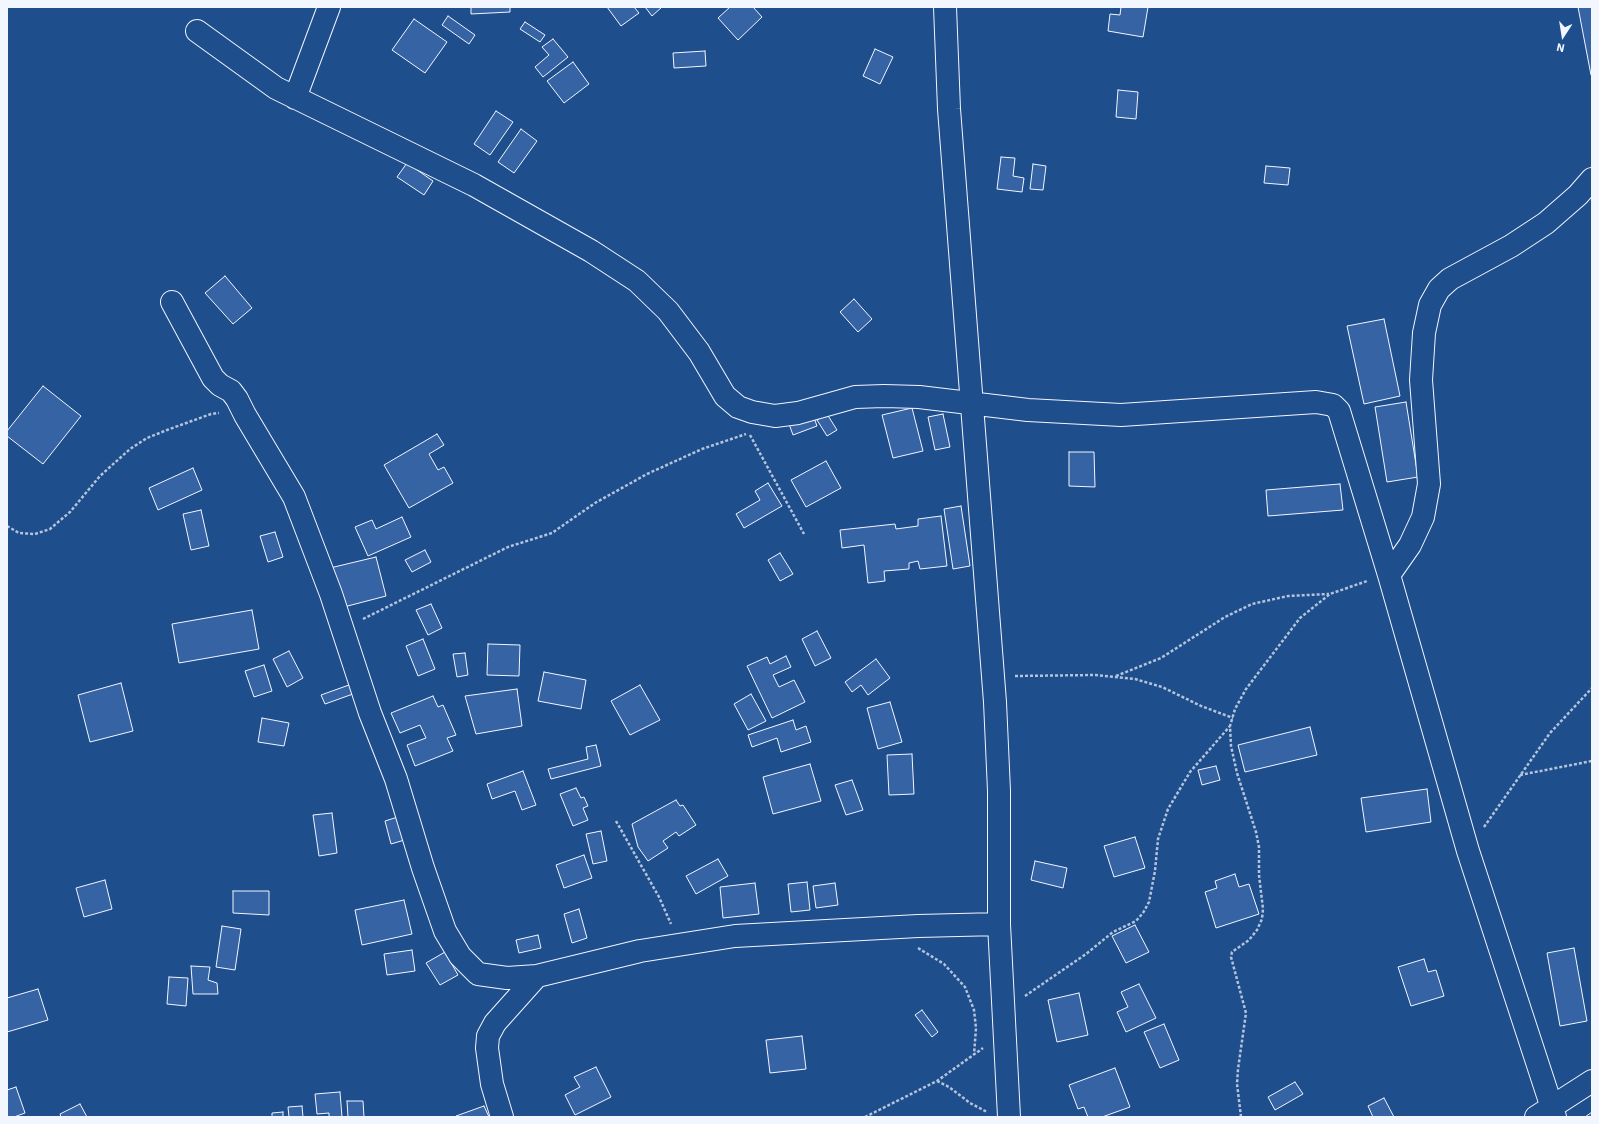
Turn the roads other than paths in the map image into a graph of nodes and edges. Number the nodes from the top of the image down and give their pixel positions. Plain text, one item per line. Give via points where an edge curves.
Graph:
1 (329, 7) edge
2 (945, 7) edge
3 (197, 31) dead end
4 (295, 98) junction
5 (1592, 179) edge
6 (172, 302) dead end
7 (972, 402) junction
8 (1389, 575) junction
9 (999, 924) junction
10 (538, 976) junction
11 (1592, 1081) edge
12 (1548, 1114) edge
13 (999, 1115) edge
14 (502, 1117) edge

1 - 4 street
2 - 7 street via 949,109
3 - 4 street via 254,73
4 - 7 street via 480,189 591,251 637,281 668,311 699,352 725,396 738,407 775,416 798,413 855,397 919,397
5 - 8 street via 1546,223 1511,246 1450,279 1439,289 1430,305 1424,333 1421,380 1429,484 1423,516 1410,545
6 - 10 street via 213,378 238,399 294,497 329,587 370,713 396,779 422,868 445,931 460,956 478,974 507,978
7 - 8 street via 1028,410 1121,415 1316,402 1333,405 1339,411
7 - 9 street via 999,791
8 - 12 street via 1468,851
9 - 10 street via 735,936 640,951
9 - 13 street via 1004,1019
10 - 14 street via 495,1023 488,1036 492,1084
11 - 12 street

